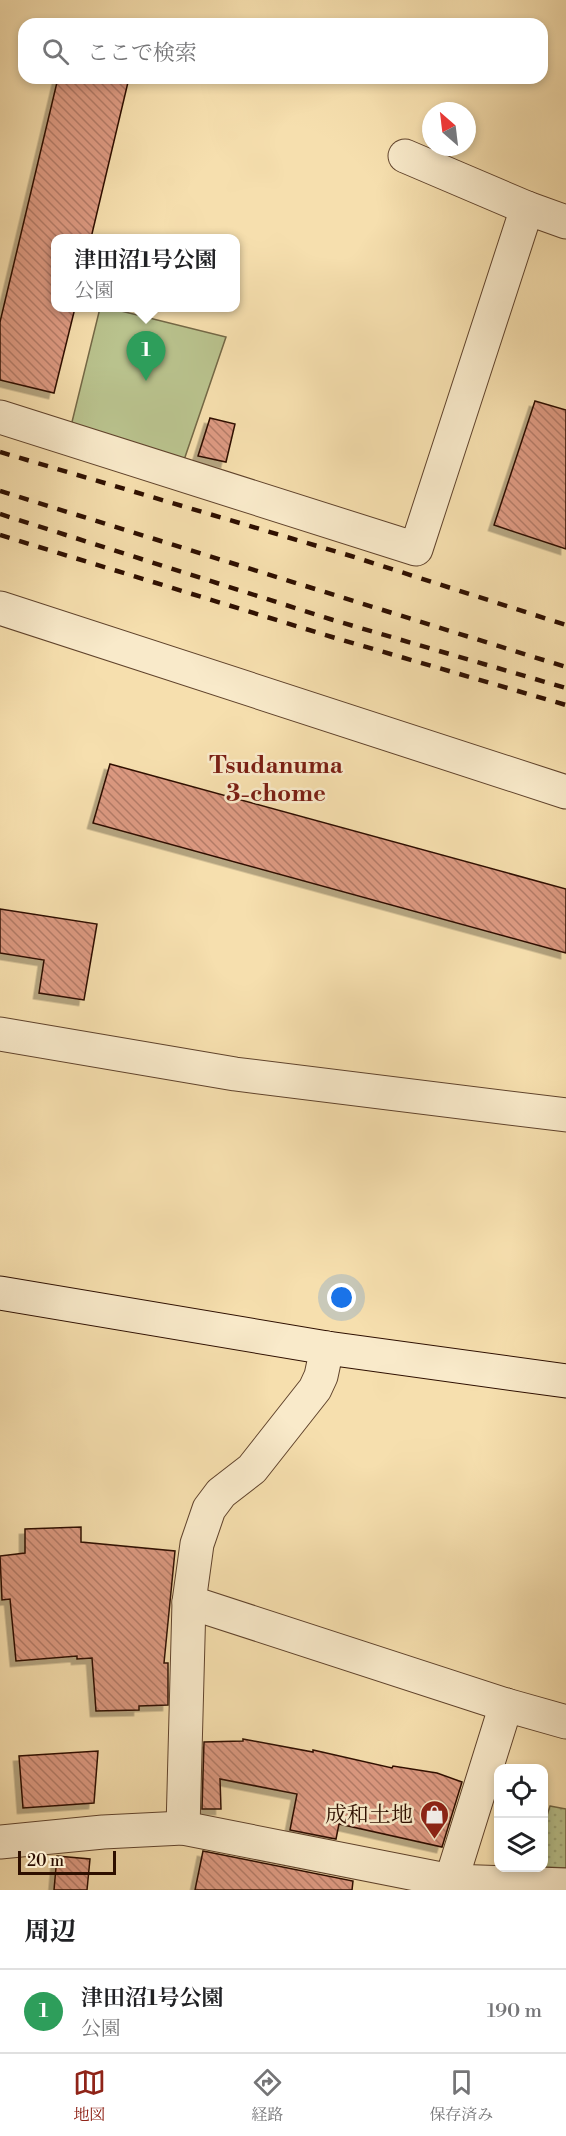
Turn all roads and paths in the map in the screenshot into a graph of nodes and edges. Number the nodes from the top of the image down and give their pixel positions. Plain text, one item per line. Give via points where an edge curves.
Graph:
1 (405, 156) dead end
2 (527, 208) junction
3 (566, 222) edge
4 (0, 417) edge
5 (0, 608) edge
6 (566, 792) edge
7 (0, 1034) edge
8 (566, 1115) edge
9 (0, 1293) edge
10 (327, 1348) junction
11 (566, 1381) edge
12 (189, 1602) junction
13 (506, 1705) junction
14 (566, 1722) edge
15 (183, 1828) junction
16 (0, 1842) edge
17 (451, 1881) junction
18 (566, 1885) edge

1 - 2 street
2 - 3 street
2 - 4 street via 416,549
5 - 6 street
7 - 8 street via 235,1074
9 - 10 street
10 - 11 street
10 - 12 street via 315,1389 252,1469 221,1493 209,1509 197,1544
12 - 13 street
12 - 15 street
13 - 14 street
13 - 17 street
15 - 16 street
15 - 17 street
17 - 18 street

